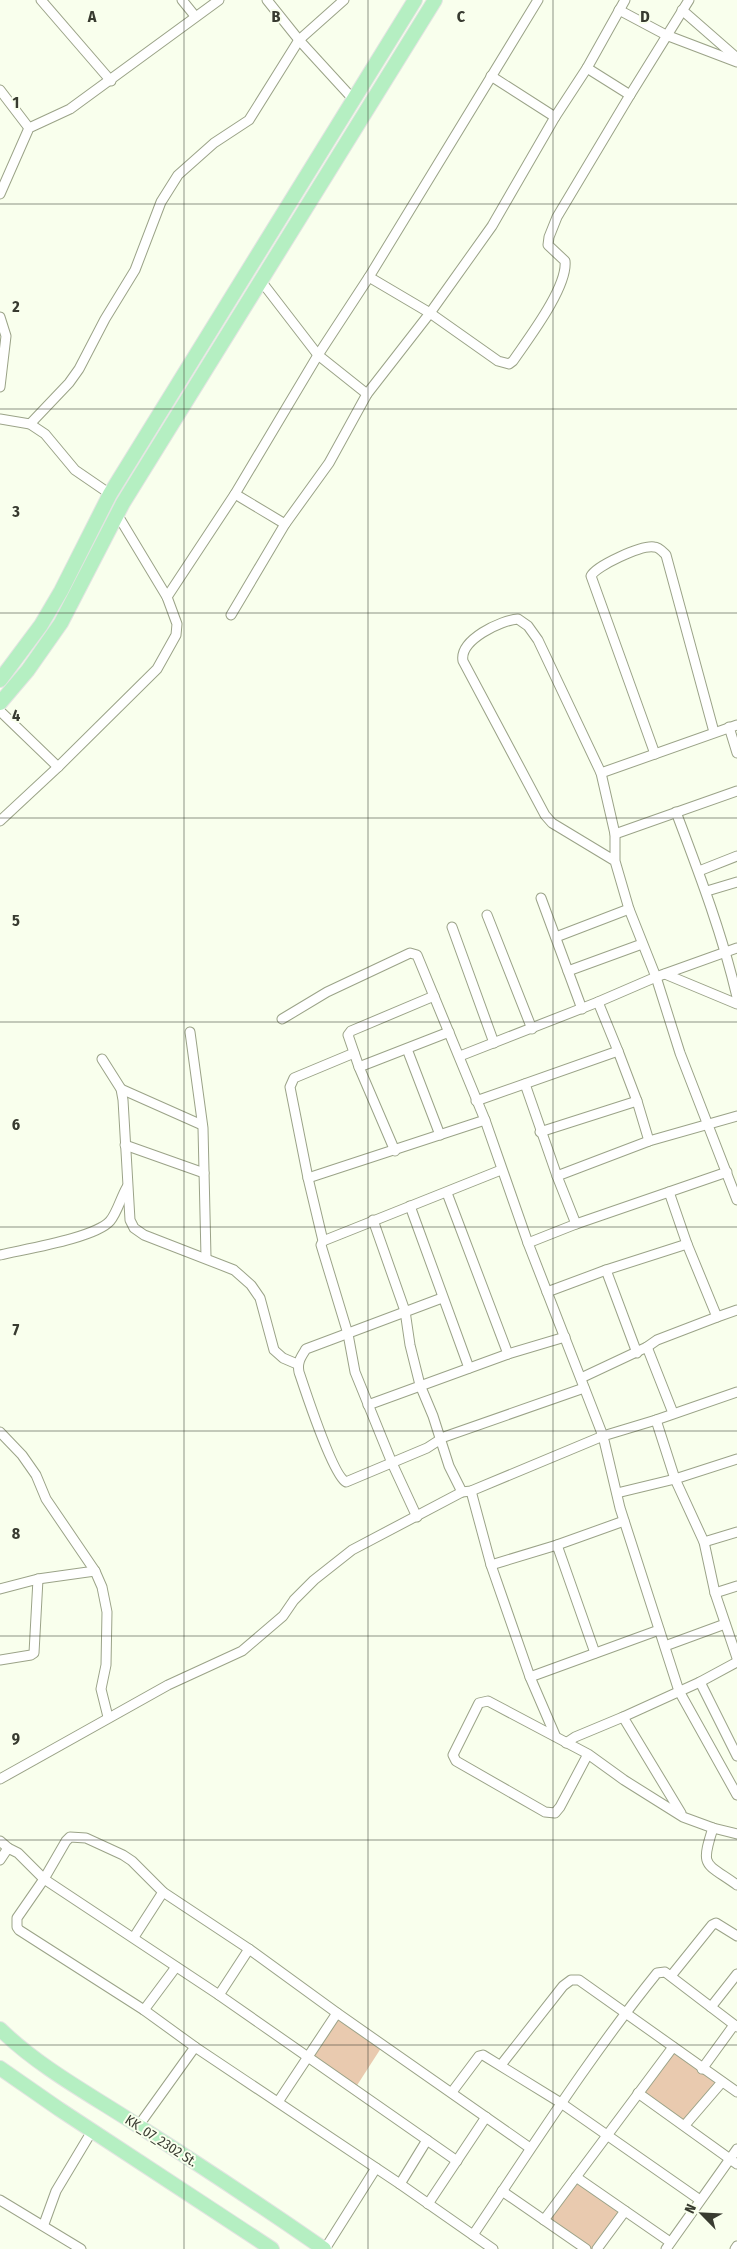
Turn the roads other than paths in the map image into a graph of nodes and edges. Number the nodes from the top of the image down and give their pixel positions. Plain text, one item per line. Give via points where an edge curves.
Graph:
1 (41, 0) edge
2 (182, 0) edge
3 (219, 0) edge
4 (267, 0) edge
5 (344, 0) edge
6 (415, 0) edge
7 (435, 0) edge
8 (538, 0) edge
9 (625, 0) edge
10 (689, 0) edge
11 (618, 10) junction
12 (682, 10) junction
13 (195, 16) junction
14 (666, 35) junction
15 (299, 40) junction
16 (737, 60) edge
17 (587, 68) junction
18 (491, 76) junction
19 (111, 81) junction
20 (0, 90) edge
21 (630, 95) junction
22 (352, 99) junction
23 (555, 117) junction
24 (29, 128) junction
25 (0, 194) edge
26 (369, 277) junction
27 (261, 281) junction
28 (430, 313) junction
29 (0, 317) edge
30 (318, 354) junction
31 (0, 387) edge
32 (367, 394) junction
33 (0, 419) edge
34 (30, 424) junction
35 (110, 494) junction
36 (235, 494) junction
37 (117, 514) junction
38 (285, 524) junction
39 (167, 597) junction
40 (231, 614) dead end
41 (0, 680) edge
42 (0, 703) edge
43 (0, 711) edge
44 (733, 726) edge
45 (714, 732) junction
46 (655, 754) junction
47 (737, 754) edge
48 (58, 767) junction
49 (601, 772) junction
50 (737, 791) edge
51 (676, 812) junction
52 (0, 821) edge
53 (615, 834) junction
54 (737, 856) edge
55 (616, 861) junction
56 (699, 871) junction
57 (737, 882) edge
58 (707, 891) junction
59 (541, 898) dead end
60 (629, 909) junction
61 (487, 915) dead end
62 (452, 927) dead end
63 (556, 937) junction
64 (642, 944) junction
65 (737, 948) edge
66 (726, 952) junction
67 (568, 971) junction
68 (660, 975) junction
69 (434, 996) junction
70 (737, 997) edge
71 (598, 1002) junction
72 (737, 1004) edge
73 (582, 1009) junction
74 (282, 1019) dead end
75 (532, 1029) junction
76 (190, 1032) dead end
77 (449, 1032) junction
78 (494, 1043) junction
79 (407, 1049) junction
80 (618, 1050) junction
81 (354, 1053) junction
82 (460, 1056) junction
83 (102, 1059) dead end
84 (359, 1067) junction
85 (525, 1084) junction
86 (121, 1089) junction
87 (476, 1101) junction
88 (637, 1101) junction
89 (737, 1116) edge
90 (485, 1120) junction
91 (708, 1124) junction
92 (202, 1125) junction
93 (540, 1132) junction
94 (440, 1134) junction
95 (650, 1141) junction
96 (124, 1145) junction
97 (395, 1151) junction
98 (501, 1170) junction
99 (727, 1172) junction
100 (204, 1173) junction
101 (557, 1176) junction
102 (308, 1178) junction
103 (127, 1186) junction
104 (669, 1192) junction
105 (447, 1193) junction
106 (737, 1200) edge
107 (410, 1206) junction
108 (373, 1220) junction
109 (576, 1224) junction
110 (323, 1240) junction
111 (528, 1243) junction
112 (687, 1244) junction
113 (0, 1255) edge
114 (206, 1257) junction
115 (606, 1270) junction
116 (547, 1292) junction
117 (442, 1298) junction
118 (737, 1310) edge
119 (405, 1311) junction
120 (717, 1317) junction
121 (348, 1334) junction
122 (565, 1337) junction
123 (647, 1347) junction
124 (637, 1353) junction
125 (508, 1354) junction
126 (298, 1364) junction
127 (469, 1368) junction
128 (581, 1378) junction
129 (420, 1385) junction
130 (584, 1388) junction
131 (737, 1392) edge
132 (368, 1405) junction
133 (673, 1413) junction
134 (656, 1420) junction
135 (0, 1432) edge
136 (603, 1436) junction
137 (440, 1440) junction
138 (737, 1460) edge
139 (392, 1463) junction
140 (675, 1479) junction
141 (467, 1491) junction
142 (617, 1493) junction
143 (417, 1517) junction
144 (624, 1521) junction
145 (737, 1532) edge
146 (704, 1542) junction
147 (557, 1544) junction
148 (491, 1565) junction
149 (95, 1571) junction
150 (38, 1579) junction
151 (737, 1586) edge
152 (0, 1589) edge
153 (715, 1593) junction
154 (725, 1624) junction
155 (659, 1630) junction
156 (665, 1646) junction
157 (595, 1654) junction
158 (0, 1660) edge
159 (737, 1660) edge
160 (530, 1678) junction
161 (700, 1682) junction
162 (679, 1691) junction
163 (108, 1717) junction
164 (623, 1717) junction
165 (556, 1735) junction
166 (566, 1743) junction
167 (588, 1754) junction
168 (737, 1756) edge
169 (0, 1779) edge
170 (737, 1795) edge
171 (683, 1816) junction
172 (713, 1828) junction
173 (737, 1834) edge
174 (0, 1841) edge
175 (8, 1848) junction
176 (0, 1860) edge
177 (44, 1879) junction
178 (737, 1885) edge
179 (163, 1892) junction
180 (737, 1936) edge
181 (134, 1937) junction
182 (249, 1949) junction
183 (176, 1967) junction
184 (737, 1974) edge
185 (670, 1976) junction
186 (219, 1995) junction
187 (711, 2007) junction
188 (144, 2010) junction
189 (625, 2012) junction
190 (337, 2014) junction
191 (736, 2026) edge
192 (0, 2029) edge
193 (195, 2047) junction
194 (673, 2047) junction
195 (307, 2057) junction
196 (500, 2065) junction
197 (0, 2068) edge
198 (702, 2068) junction
199 (722, 2082) junction
200 (452, 2092) junction
201 (737, 2092) edge
202 (638, 2093) junction
203 (278, 2102) junction
204 (562, 2103) junction
205 (486, 2117) junction
206 (685, 2125) junction
207 (139, 2126) junction
208 (92, 2131) junction
209 (607, 2135) junction
210 (427, 2140) junction
211 (530, 2148) junction
212 (737, 2149) edge
213 (456, 2161) junction
214 (734, 2162) edge
215 (376, 2168) junction
216 (576, 2177) junction
217 (400, 2184) junction
218 (502, 2191) junction
219 (0, 2200) edge
220 (700, 2200) junction
221 (428, 2204) junction
222 (626, 2211) junction
223 (544, 2220) junction
224 (44, 2224) junction
225 (473, 2235) junction
226 (668, 2246) edge
227 (81, 2249) edge
228 (272, 2249) edge
229 (325, 2249) edge
230 (493, 2249) edge
231 (586, 2249) edge
232 (597, 2249) edge

1 - 19 street
2 - 13 street
3 - 13 street
4 - 15 street
5 - 15 street
6 - 22 main road
7 - 27 main road
8 - 18 street
9 - 11 street
10 - 12 street
11 - 14 street
11 - 17 street
12 - 14 street
12 - 16 street
13 - 19 street
14 - 16 street
14 - 21 street
15 - 22 street
15 - 34 street via 249,120 214,143 178,174 161,202 135,270 104,319 79,369
17 - 21 street
17 - 23 street
18 - 23 street
18 - 26 street
19 - 24 street via 62,114
20 - 24 street
21 - 28 street via 557,217 548,245 565,261 564,276 558,292 513,362 498,361
22 - 35 main road
23 - 28 street via 492,226
24 - 25 street
26 - 28 street
26 - 30 street
27 - 30 street
27 - 37 main road
28 - 32 street
29 - 31 street via 6,336
30 - 32 street
30 - 36 street
32 - 38 street via 320,478
33 - 34 street
34 - 35 street via 50,439 75,470
35 - 41 main road via 48,613
36 - 38 street
36 - 39 street
37 - 39 street
37 - 42 main road via 61,623
38 - 40 street
39 - 48 street via 177,624 176,635 166,654 156,669
43 - 48 street
44 - 45 street
44 - 47 street
45 - 46 street
45 - 46 street via 666,556 654,546 644,547 596,569 591,576
46 - 49 street
48 - 52 street
49 - 53 street
49 - 55 street via 538,640 528,626 518,619 504,620 469,642 462,655 463,661 545,815
50 - 51 street
51 - 53 street
51 - 56 street
53 - 55 street
54 - 56 street
55 - 60 street
56 - 58 street
57 - 58 street
58 - 66 street
59 - 63 street
60 - 63 street
60 - 64 street
61 - 75 street
62 - 78 street
63 - 67 street
64 - 67 street
64 - 68 street
65 - 66 street
66 - 68 street
66 - 70 street
67 - 73 street
68 - 71 street
68 - 72 street
68 - 91 street via 680,1053
69 - 74 street via 417,954 410,953 327,992
69 - 77 street
69 - 81 street via 351,1031 348,1038
71 - 73 street
71 - 80 street
73 - 75 street
75 - 78 street
76 - 92 street
77 - 79 street
77 - 82 street
78 - 82 street
79 - 84 street
79 - 94 street
80 - 85 street
80 - 88 street
81 - 84 street
81 - 102 street via 291,1082
82 - 87 street
83 - 86 street
84 - 97 street
85 - 87 street
85 - 93 street
86 - 92 street
86 - 96 street
87 - 90 street
88 - 93 street
88 - 95 street
89 - 91 street
90 - 94 street
90 - 98 street
91 - 95 street
91 - 99 street
92 - 100 street
93 - 101 street
94 - 97 street
95 - 101 street
96 - 100 street
96 - 103 street
97 - 102 street
98 - 105 street
98 - 111 street
99 - 104 street
99 - 106 street
100 - 114 street
101 - 109 street
102 - 110 street
103 - 113 street via 111,1220 101,1229
103 - 114 street via 130,1220 134,1228 144,1235
104 - 109 street
104 - 112 street
105 - 107 street
105 - 125 street
107 - 108 street
107 - 117 street
108 - 110 street
108 - 119 street
109 - 111 street
110 - 121 street via 321,1245
111 - 116 street
112 - 115 street
112 - 120 street
114 - 126 street via 234,1270 251,1285 260,1298 274,1350
115 - 116 street
115 - 124 street
116 - 122 street
117 - 119 street
117 - 127 street
118 - 120 street
119 - 121 street
119 - 129 street
120 - 123 street via 656,1340
121 - 126 street via 306,1349
121 - 132 street via 355,1372
122 - 125 street
122 - 128 street
123 - 124 street
123 - 133 street
124 - 128 street
125 - 127 street
126 - 139 street via 339,1477 346,1482
127 - 129 street
128 - 130 street
129 - 132 street
129 - 137 street
130 - 136 street
130 - 137 street
131 - 133 street
132 - 139 street
133 - 134 street
134 - 136 street
134 - 140 street
135 - 149 street via 36,1475 55,1514
136 - 141 street
136 - 142 street
137 - 139 street
137 - 141 street via 449,1466
138 - 140 street
139 - 143 street
140 - 142 street
140 - 146 street
141 - 143 street
141 - 148 street
142 - 144 street
143 - 163 street via 352,1550 242,1651
144 - 147 street
144 - 155 street
145 - 146 street
146 - 153 street
147 - 148 street
147 - 157 street
148 - 160 street
149 - 150 street
149 - 163 street via 107,1612 106,1665 101,1689
150 - 152 street
150 - 158 street via 34,1653
151 - 153 street
153 - 154 street
154 - 156 street
154 - 159 street
155 - 156 street
155 - 157 street
156 - 162 street
157 - 160 street
159 - 161 street
160 - 165 street
161 - 162 street
161 - 168 street
162 - 164 street
162 - 170 street
163 - 169 street
164 - 166 street
164 - 171 street
165 - 166 street
165 - 167 street via 485,1700 478,1704 454,1751 454,1758 537,1808 555,1813
166 - 167 street
167 - 171 street
171 - 172 street
172 - 173 street
172 - 178 street via 706,1860
174 - 175 street
175 - 176 street
175 - 177 street via 18,1853
177 - 179 street via 66,1841 79,1836 132,1861
177 - 181 street
177 - 188 street via 17,1918 17,1927
179 - 181 street
179 - 182 street
180 - 185 street via 722,1925 712,1925
181 - 183 street
182 - 186 street
182 - 190 street
183 - 186 street
183 - 188 street
184 - 187 street
185 - 187 street
185 - 189 street via 662,1971 657,1973
186 - 195 street
187 - 191 street
188 - 193 street
189 - 194 street
189 - 196 street via 579,1980 571,1980
189 - 204 street
190 - 195 street
190 - 200 street
191 - 198 street
192 - 207 main road, KK_07_2302 St. via 54,2071
193 - 203 street
193 - 207 street
194 - 198 street
194 - 202 street
195 - 203 street
195 - 210 street
196 - 200 street via 479,2056
196 - 204 street
197 - 208 main road
198 - 199 street
199 - 201 street
199 - 206 street
200 - 205 street
202 - 206 street
202 - 209 street
203 - 215 street
204 - 209 street
204 - 211 street
205 - 211 street
205 - 213 street
206 - 214 street
207 - 229 main road, KK_07_2302 St.
208 - 224 street via 56,2192
208 - 228 main road
209 - 216 street
209 - 220 street
210 - 213 street
210 - 217 street
211 - 218 street
212 - 214 street
213 - 221 street
214 - 220 street
215 - 217 street
215 - 229 street
216 - 222 street
216 - 223 street
217 - 221 street
218 - 223 street
218 - 225 street
219 - 224 street
220 - 226 street
221 - 225 street
222 - 226 street
222 - 232 street
223 - 231 street
224 - 227 street
225 - 230 street

